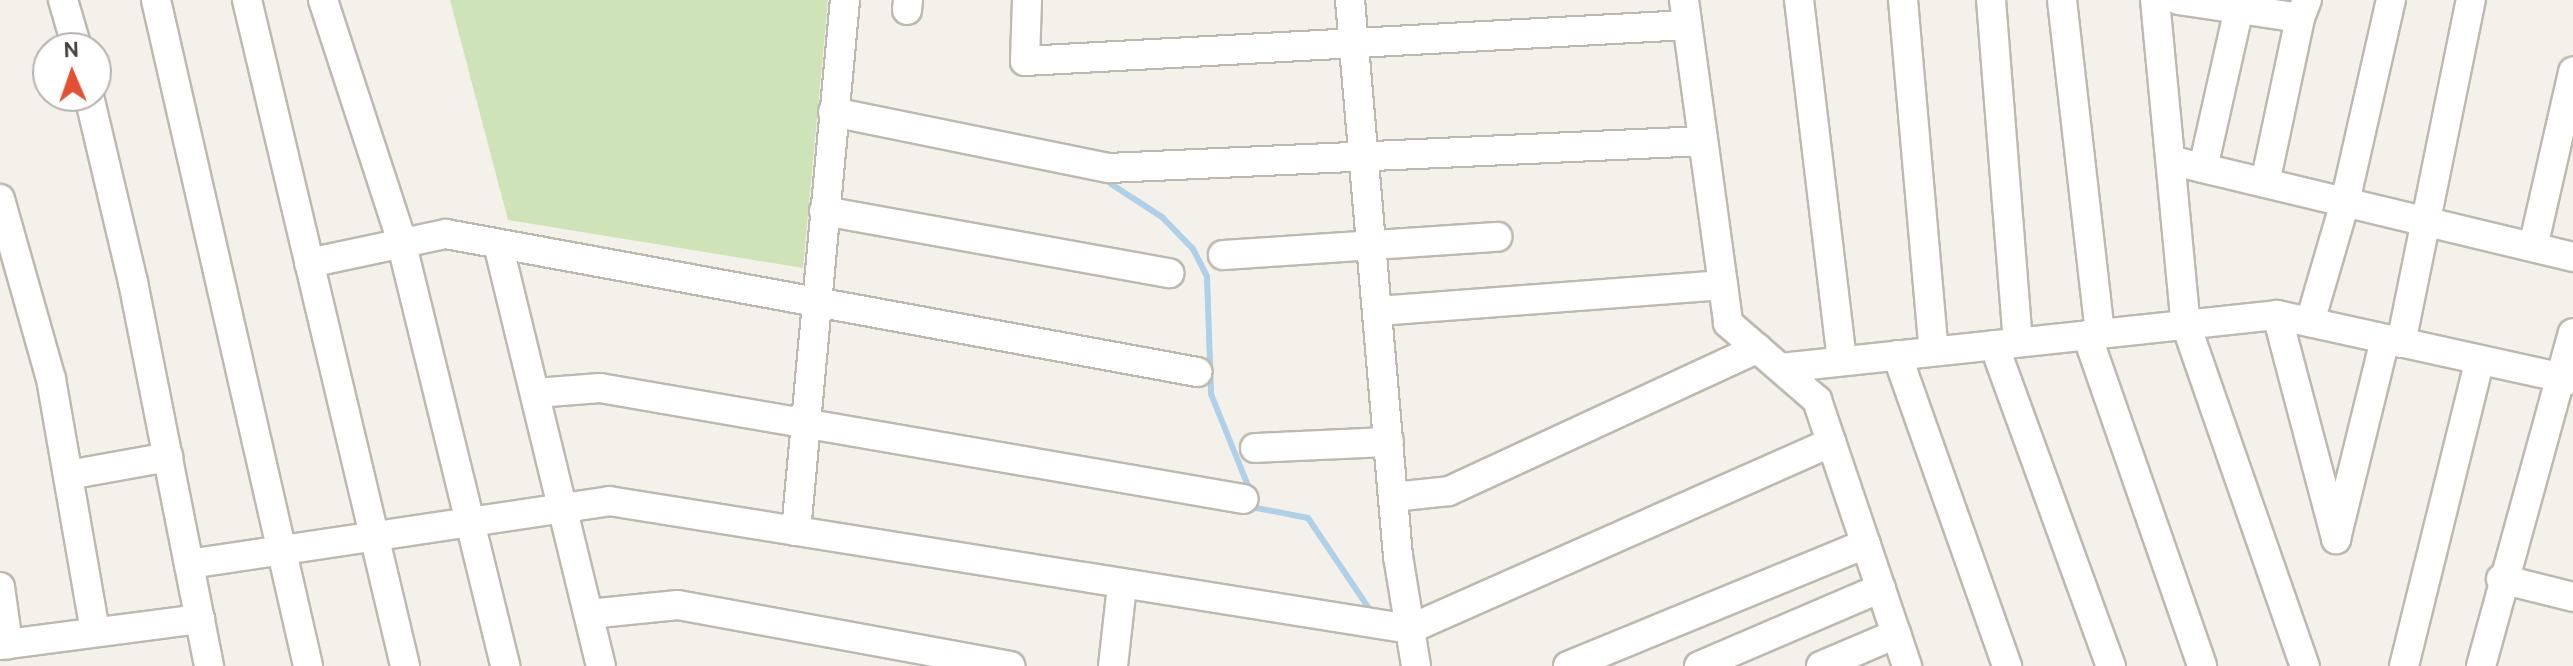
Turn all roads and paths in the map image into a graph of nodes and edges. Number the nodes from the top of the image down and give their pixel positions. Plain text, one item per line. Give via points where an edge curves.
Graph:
1 (63, 0) edge
2 (156, 0) edge
3 (247, 0) edge
4 (323, 0) edge
5 (845, 0) edge
6 (1027, 0) edge
7 (1350, 0) edge
8 (1799, 0) edge
9 (1903, 0) edge
10 (1991, 0) edge
11 (2062, 0) edge
12 (2155, 0) edge
13 (2178, 0) edge
14 (2391, 0) edge
15 (2471, 0) edge
16 (2240, 5) edge
17 (2303, 9) edge
18 (1686, 13) edge
19 (72, 32) edge
20 (1354, 45) junction
21 (2573, 72) edge
22 (93, 112) edge
23 (833, 112) junction
24 (1703, 141) junction
25 (1364, 157) junction
26 (2173, 161) junction
27 (2203, 168) junction
28 (2265, 183) junction
29 (0, 199) edge
30 (2345, 202) junction
31 (824, 211) junction
32 (2427, 222) junction
33 (1497, 237) dead end
34 (498, 244) junction
35 (402, 245) junction
36 (1373, 245) junction
37 (2533, 247) junction
38 (1223, 255) dead end
39 (2573, 257) edge
40 (309, 263) junction
41 (1169, 273) dead end
42 (1723, 285) junction
43 (816, 303) junction
44 (1379, 311) junction
45 (2277, 315) junction
46 (2310, 322) junction
47 (2186, 325) junction
48 (2573, 333) edge
49 (2093, 334) junction
50 (2393, 341) junction
51 (2006, 344) junction
52 (1758, 348) junction
53 (1934, 351) junction
54 (1897, 355) junction
55 (1842, 358) junction
56 (2480, 360) junction
57 (1781, 368) junction
58 (1197, 372) dead end
59 (2568, 379) edge
60 (536, 393) junction
61 (805, 425) junction
62 (1389, 442) junction
63 (1831, 442) junction
64 (1255, 448) dead end
65 (168, 457) junction
66 (68, 475) junction
67 (1393, 497) junction
68 (1244, 499) dead end
69 (564, 506) junction
70 (471, 520) junction
71 (796, 531) junction
72 (374, 535) junction
73 (1866, 544) junction
74 (278, 550) junction
75 (189, 564) junction
76 (2501, 579) junction
77 (1122, 586) junction
78 (0, 587) edge
79 (1881, 588) junction
80 (2573, 597) edge
81 (589, 614) junction
82 (200, 619) junction
83 (1410, 629) junction
84 (95, 630) junction
85 (1896, 634) junction
86 (4, 645) edge
87 (209, 666) edge
88 (308, 666) edge
89 (405, 666) edge
90 (505, 666) edge
91 (601, 666) edge
92 (1010, 666) edge
93 (1113, 666) edge
94 (1416, 666) edge
95 (1568, 666) edge
96 (1699, 666) edge
97 (1821, 666) edge
98 (1907, 666) edge
99 (2007, 666) edge
100 (2111, 666) edge
101 (2202, 666) edge
102 (2305, 666) edge
103 (2404, 666) edge
104 (2481, 666) edge

1 - 19 street
2 - 74 street
3 - 40 street
4 - 35 street
5 - 23 street
6 - 20 street via 1025,61
7 - 20 street
8 - 55 street
9 - 53 street
10 - 51 street
11 - 49 street
12 - 26 street
13 - 16 street
14 - 30 street
15 - 32 street
16 - 17 street
16 - 27 street
17 - 28 street
18 - 20 street
18 - 24 street
20 - 25 street
21 - 37 street
22 - 65 street
23 - 25 street via 1109,168
23 - 31 street
24 - 25 street
24 - 42 street
25 - 36 street
26 - 27 street
26 - 47 street
27 - 28 street
28 - 30 street
29 - 66 street via 51,379
30 - 32 street
30 - 46 street
31 - 41 street
31 - 43 street
32 - 37 street
32 - 50 street
33 - 36 street
34 - 35 street via 446,234
34 - 43 street
34 - 60 street
35 - 40 street
35 - 70 street
36 - 38 street
36 - 44 street
37 - 39 street
40 - 72 street
42 - 44 street
42 - 52 street via 1728,323
43 - 58 street
43 - 61 street
44 - 62 street
45 - 46 street
45 - 47 street
45 - 50 street via 2336,539
46 - 50 street
47 - 49 street
47 - 102 street
48 - 59 street
49 - 51 street
49 - 101 street
50 - 56 street
51 - 53 street
51 - 100 street
52 - 57 street
52 - 67 street via 1449,491
53 - 54 street
54 - 55 street
54 - 99 street
55 - 57 street
56 - 59 street
56 - 103 street
57 - 63 street via 1817,400
59 - 76 street
60 - 61 street via 600,388
60 - 69 street
61 - 68 street
61 - 71 street
62 - 64 street
62 - 67 street
63 - 73 street
63 - 83 street
65 - 66 street
65 - 75 street
66 - 84 street
67 - 83 street
69 - 70 street
69 - 71 street via 609,501
69 - 81 street
70 - 72 street
70 - 90 street
71 - 77 street
72 - 74 street
72 - 89 street
73 - 79 street
73 - 95 street
74 - 75 street
74 - 88 street
75 - 82 street
76 - 80 street
76 - 104 street
77 - 83 street
77 - 93 street
78 - 86 street
79 - 85 street
79 - 96 street
81 - 91 street
81 - 92 street via 678,605
82 - 84 street
82 - 87 street
83 - 94 street
84 - 86 street
85 - 97 street
85 - 98 street

